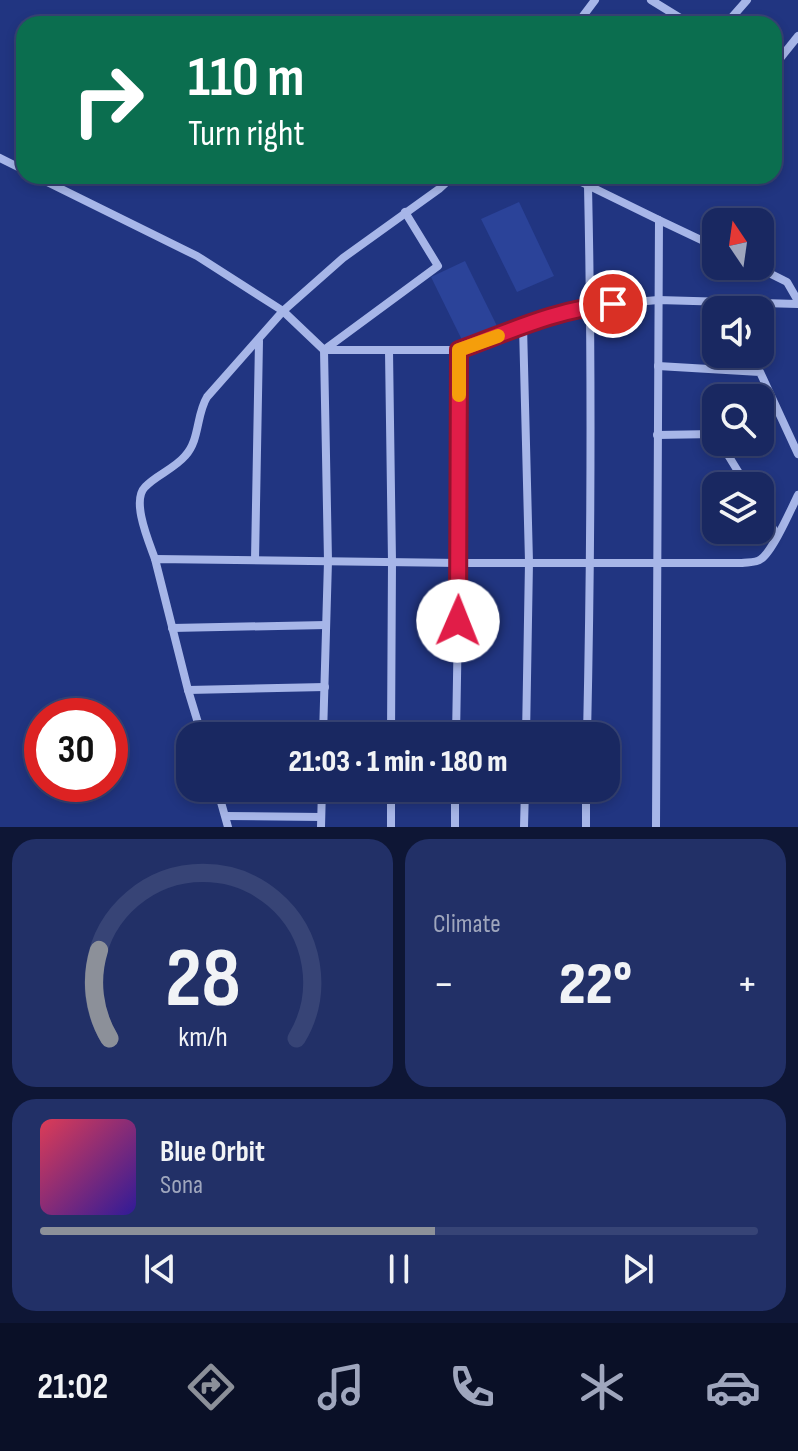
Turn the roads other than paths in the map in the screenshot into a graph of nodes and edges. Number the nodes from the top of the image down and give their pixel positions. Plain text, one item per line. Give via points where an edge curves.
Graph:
1 (651, 0) edge
2 (747, 0) edge
3 (677, 16) edge
4 (733, 16) edge
5 (798, 36) edge
6 (782, 56) edge
7 (51, 184) edge
8 (442, 184) edge
9 (584, 184) edge
10 (588, 186) junction
11 (405, 212) junction
12 (659, 220) junction
13 (702, 240) edge
14 (774, 276) edge
15 (658, 300) junction
16 (798, 302) edge
17 (591, 306) junction
18 (283, 311) junction
19 (523, 326) junction
20 (259, 340) junction
21 (324, 350) junction
22 (459, 350) junction
23 (389, 351) junction
24 (658, 366) junction
25 (702, 434) edge
26 (657, 435) junction
27 (798, 454) edge
28 (798, 495) edge
29 (774, 530) edge
30 (777, 535) junction
31 (155, 559) junction
32 (255, 560) junction
33 (328, 561) junction
34 (392, 562) junction
35 (529, 562) junction
36 (459, 563) junction
37 (591, 563) junction
38 (657, 564) junction
39 (326, 625) junction
40 (172, 628) junction
41 (325, 687) junction
42 (188, 690) junction
43 (198, 722) edge
44 (324, 722) edge
45 (391, 722) edge
46 (456, 722) edge
47 (526, 722) edge
48 (587, 722) edge
49 (222, 802) edge
50 (322, 802) edge
51 (391, 802) edge
52 (455, 802) edge
53 (525, 802) edge
54 (586, 802) edge
55 (226, 816) junction
56 (321, 817) junction
57 (228, 827) edge
58 (321, 827) edge
59 (391, 827) edge
60 (455, 827) edge
61 (524, 827) edge
62 (586, 827) edge
63 (656, 827) edge

1 - 3 street
2 - 4 street
5 - 6 street
7 - 18 street via 197,256
8 - 11 street
9 - 10 street
10 - 12 street
10 - 17 street
11 - 18 street
11 - 21 street via 438,266
12 - 13 street
12 - 15 street
14 - 16 street via 787,282
15 - 16 street
15 - 17 street
15 - 24 street
17 - 19 street
17 - 37 street
18 - 20 street
18 - 21 street
19 - 22 street
19 - 35 street
20 - 31 street via 201,406 187,455 140,494
20 - 32 street
21 - 23 street
21 - 33 street
22 - 23 street
22 - 36 street
23 - 34 street
24 - 26 street
24 - 27 street via 760,372
25 - 26 street
26 - 38 street
28 - 30 street
29 - 30 street
30 - 38 street via 763,558 755,561
31 - 32 street
31 - 40 street
32 - 33 street
33 - 34 street
33 - 39 street
34 - 36 street
34 - 45 street
35 - 36 street
35 - 37 street
35 - 47 street
36 - 46 street
37 - 38 street
37 - 48 street
38 - 63 street
39 - 40 street
39 - 41 street
40 - 42 street
41 - 42 street
41 - 44 street
42 - 43 street
49 - 55 street
50 - 56 street
51 - 59 street
52 - 60 street
53 - 61 street
54 - 62 street
55 - 56 street
55 - 57 street
56 - 58 street

